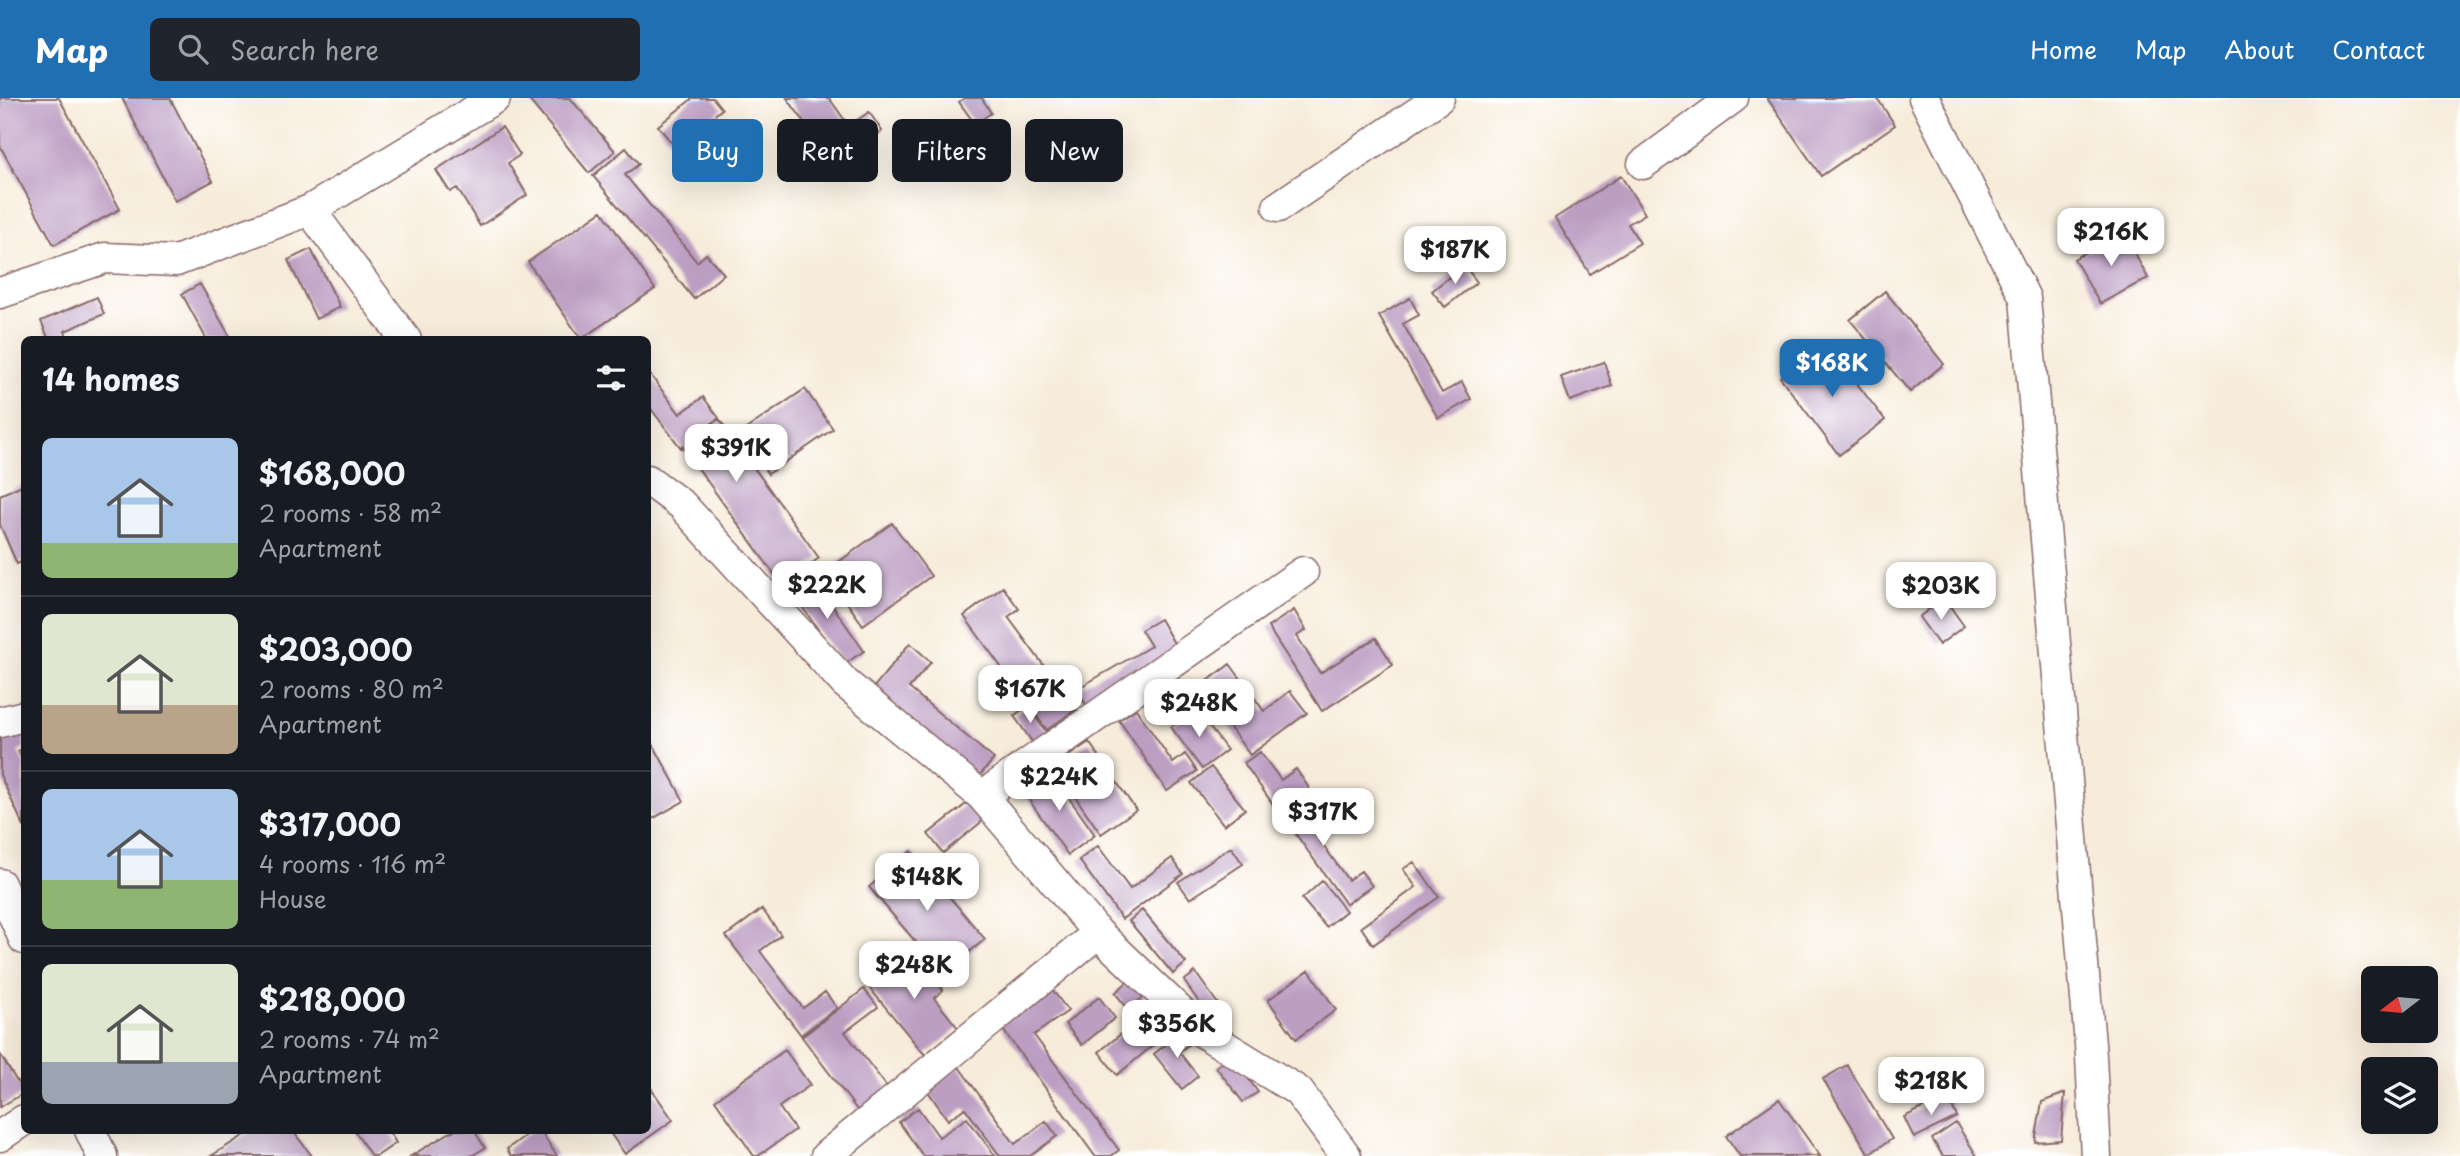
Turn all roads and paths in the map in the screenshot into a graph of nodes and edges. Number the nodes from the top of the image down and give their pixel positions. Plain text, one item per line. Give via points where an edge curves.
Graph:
1 (495, 98) edge
2 (1439, 98) edge
3 (1733, 98) edge
4 (1924, 98) edge
5 (1643, 164) dead end
6 (1278, 207) dead end
7 (310, 210) junction
8 (0, 293) edge
9 (403, 336) edge
10 (651, 482) edge
11 (1303, 572) dead end
12 (21, 717) edge
13 (0, 722) edge
14 (982, 796) junction
15 (0, 884) edge
16 (21, 932) edge
17 (1098, 933) junction
18 (21, 1122) edge
19 (92, 1134) edge
20 (0, 1136) edge
21 (102, 1156) edge
22 (826, 1156) edge
23 (1346, 1156) edge
24 (2096, 1156) edge

1 - 7 street
2 - 6 street
3 - 5 street
4 - 24 street via 2025,298
7 - 8 street via 176,261 105,258
7 - 9 street
10 - 14 street via 682,505 845,683
11 - 14 street
12 - 13 street
14 - 17 street
15 - 16 street
17 - 22 street
17 - 23 street via 1202,1032 1298,1091
18 - 20 street
19 - 21 street

